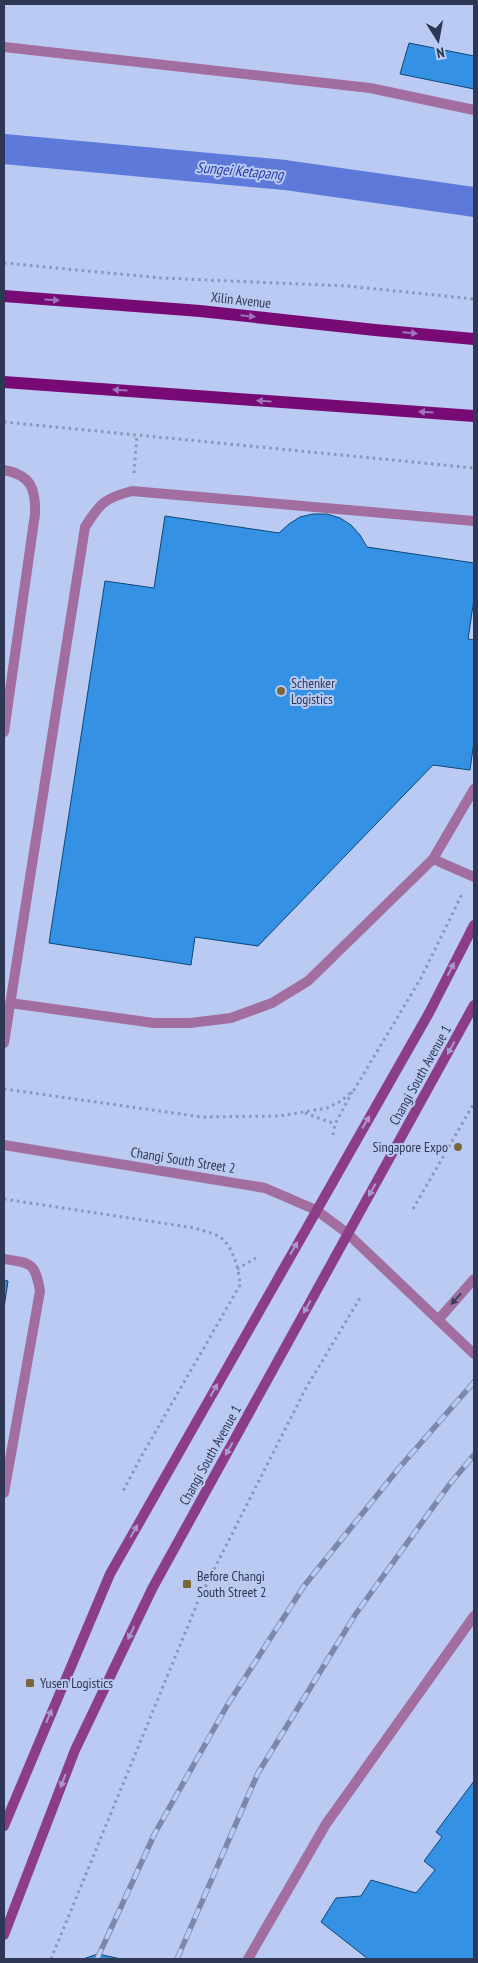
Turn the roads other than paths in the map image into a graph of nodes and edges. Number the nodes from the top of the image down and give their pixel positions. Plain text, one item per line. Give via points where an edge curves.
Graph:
1 (4, 47) edge
2 (474, 110) edge
3 (4, 296) edge
4 (474, 339) edge
5 (4, 382) edge
6 (474, 416) edge
7 (4, 470) edge
8 (474, 521) edge
9 (4, 732) edge
10 (474, 789) edge
11 (433, 859) junction
12 (473, 876) edge
13 (474, 925) edge
14 (10, 1003) junction
15 (474, 1005) edge
16 (4, 1043) edge
17 (4, 1144) edge
18 (316, 1210) junction
19 (347, 1233) junction
20 (4, 1259) edge
21 (474, 1279) edge
22 (438, 1320) junction
23 (474, 1354) edge
24 (4, 1493) edge
25 (474, 1616) edge
26 (4, 1826) edge
27 (9, 1910) edge
28 (4, 1936) edge
29 (248, 1959) edge

1 - 2 street via 370,88
3 -> 4 main road, Xilin Avenue via 200,311
6 -> 5 main road
7 - 9 street via 29,482 36,497
8 - 14 street via 132,491 111,496 96,508 85,527
10 - 11 street
11 - 12 street
11 - 14 street via 308,981 272,1003 231,1018 190,1024 154,1023
18 -> 13 street, Changi South Avenue 1 via 429,1013
14 - 16 street
15 -> 19 street, Changi South Avenue 1
17 - 18 street, Changi South Street 2 via 266,1188
18 - 19 street, Changi South Street 2
26 -> 18 street, Changi South Avenue 1 via 110,1574
19 - 22 street, Changi South Street 2
19 -> 27 street, Changi South Avenue 1 via 152,1589 75,1750
20 - 24 street via 26,1262 37,1272 40,1291
21 -> 22 street
22 - 23 street, Changi South Street 2
25 - 29 street via 326,1824
27 - 28 street, Changi South Avenue 1

